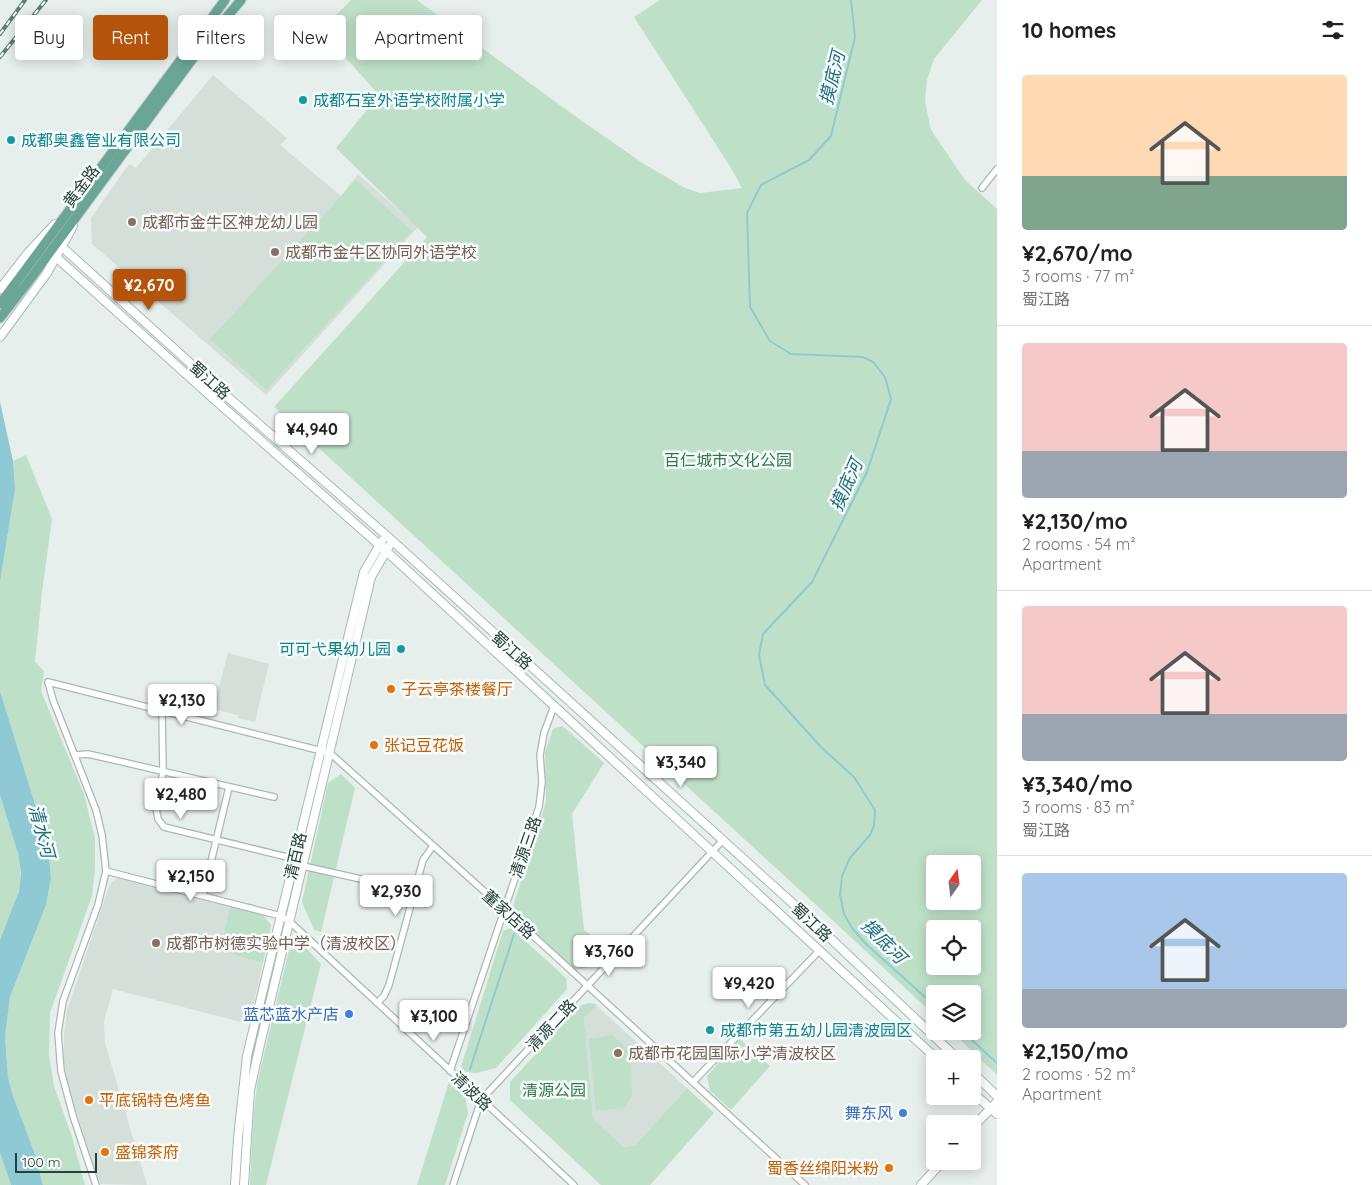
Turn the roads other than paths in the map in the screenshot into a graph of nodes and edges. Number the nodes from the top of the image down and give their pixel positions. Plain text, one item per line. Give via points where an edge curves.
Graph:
1 (225, 0) edge
2 (241, 0) edge
3 (997, 169) edge
4 (982, 188) dead end
5 (75, 202) junction
6 (86, 204) junction
7 (62, 247) junction
8 (56, 256) junction
9 (0, 289) edge
10 (0, 304) edge
11 (0, 318) edge
12 (0, 337) edge
13 (389, 538) junction
14 (382, 547) junction
15 (554, 706) junction
16 (162, 711) junction
17 (320, 751) junction
18 (330, 753) junction
19 (75, 755) junction
20 (164, 772) junction
21 (229, 787) junction
22 (274, 797) dead end
23 (216, 840) junction
24 (723, 840) junction
25 (433, 846) junction
26 (712, 852) junction
27 (294, 859) junction
28 (303, 866) junction
29 (106, 870) junction
30 (414, 891) junction
31 (203, 895) junction
32 (504, 909) junction
33 (281, 916) junction
34 (289, 921) junction
35 (820, 950) junction
36 (587, 986) junction
37 (377, 1003) junction
38 (926, 1050) edge
39 (948, 1050) edge
40 (450, 1071) junction
41 (981, 1081) edge
42 (693, 1082) junction
43 (997, 1096) edge
44 (481, 1100) junction
45 (981, 1100) edge
46 (997, 1102) edge
47 (990, 1109) junction
48 (997, 1114) edge
49 (981, 1118) edge
50 (935, 1170) edge
51 (96, 1185) edge
52 (235, 1185) edge
53 (244, 1185) edge
54 (453, 1185) edge
55 (574, 1185) edge
56 (806, 1185) edge
57 (921, 1185) edge

1 - 5 main road, 黄金路
2 - 6 main road, 黄金路 via 199,50
3 - 4 street
5 - 9 street
5 - 10 main road, 黄金路
6 - 7 street
6 - 11 main road, 黄金路
7 - 8 street
7 - 13 street, 蜀江路
8 - 12 street
8 - 14 street, 蜀江路
13 - 14 street, 清百路
13 - 24 street, 蜀江路
14 - 15 street, 蜀江路
14 - 17 street, 清百路 via 364,572
14 - 18 street, 清百路 via 371,577
15 - 26 street, 蜀江路
15 - 32 street, 清源三路 via 540,755 542,782 538,807
16 - 17 street
16 - 19 street via 48,682
16 - 20 street
17 - 18 street
17 - 27 street, 清百路
18 - 25 street, 董家店路
18 - 28 street, 清百路
19 - 20 street via 88,754
19 - 29 street via 96,810
20 - 21 street
20 - 23 street via 156,808 164,827
21 - 22 street
21 - 23 street
23 - 27 street
23 - 31 street
24 - 26 street, 清源二路
24 - 39 street, 蜀江路
25 - 30 street via 422,860
25 - 32 street, 董家店路
26 - 35 street, 蜀江路
26 - 36 street, 清源二路
27 - 33 street, 清百路
28 - 30 street
28 - 34 street, 清百路
29 - 31 street, 清波路
29 - 51 street via 98,905 63,1001 58,1033 60,1070
30 - 37 street via 388,985
31 - 33 street, 清波路
32 - 36 street, 董家店路
32 - 40 street, 清源三路
33 - 34 street, 清波路
33 - 52 street, 清百路 via 247,1056
34 - 37 street, 清波路
34 - 53 street, 清百路 via 250,1090
35 - 38 street, 蜀江路
35 - 42 street
36 - 42 street, 董家店路
36 - 44 street, 清源二路
37 - 40 street, 清波路
40 - 44 street, 清波路
41 - 43 street
42 - 56 street, 董家店路
44 - 54 street
44 - 55 street, 清波路
45 - 47 street
46 - 47 street
47 - 48 street
47 - 49 street
50 - 57 street

